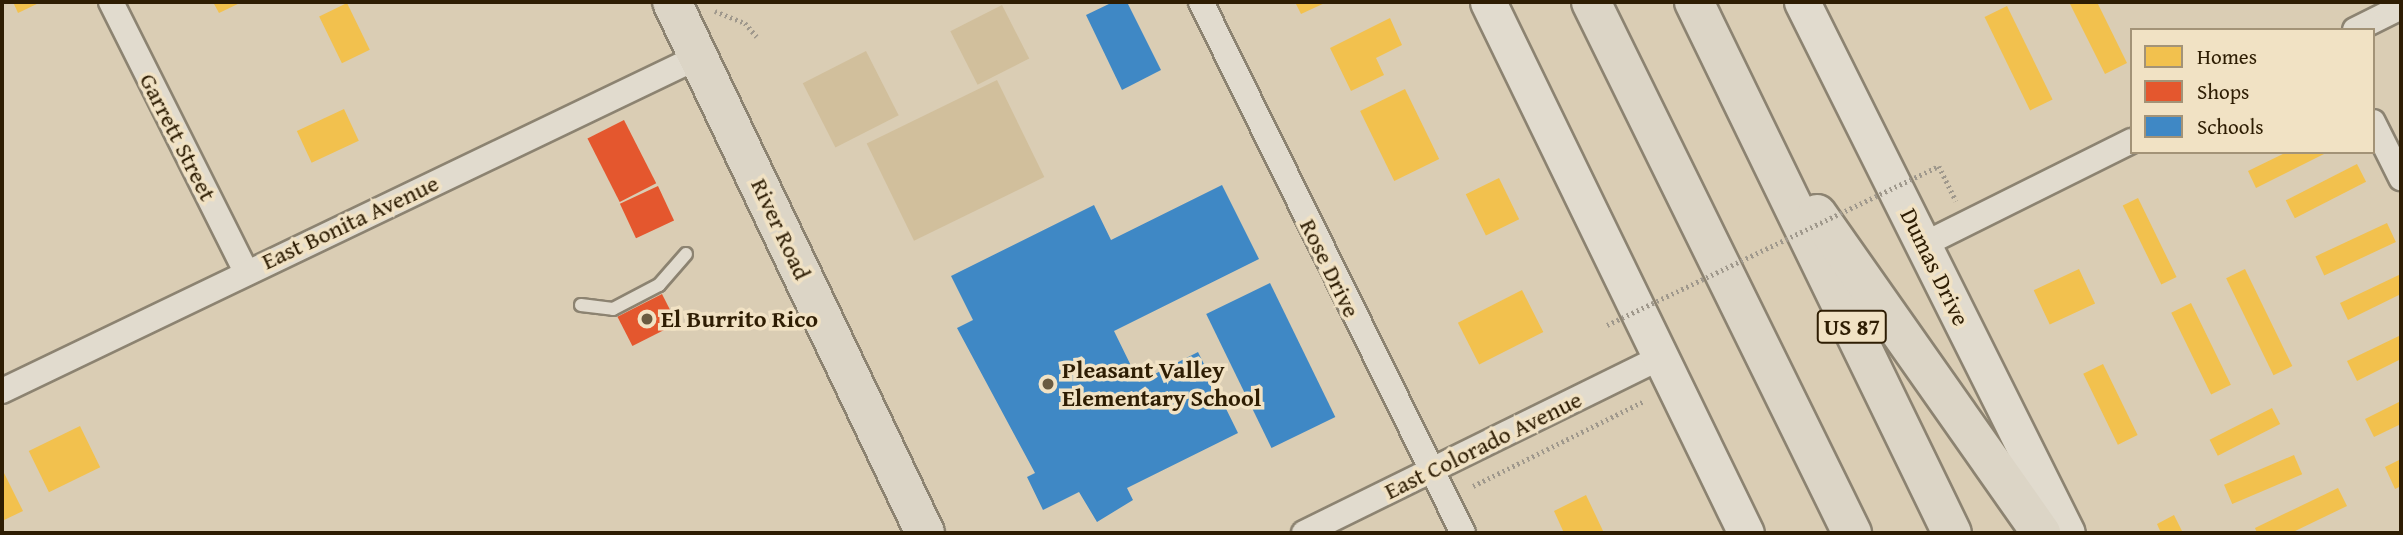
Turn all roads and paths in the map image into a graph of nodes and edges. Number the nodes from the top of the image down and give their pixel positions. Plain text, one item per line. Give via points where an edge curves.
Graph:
1 (111, 2) edge
2 (1201, 2) edge
3 (1488, 2) edge
4 (1591, 2) edge
5 (1694, 2) edge
6 (1802, 2) edge
7 (691, 4) edge
8 (2401, 6) edge
9 (2359, 28) edge
10 (757, 37) dead end
11 (699, 56) junction
12 (1752, 121) junction
13 (2375, 126) edge
14 (2130, 142) edge
15 (2401, 178) edge
16 (1967, 223) junction
17 (1925, 244) junction
18 (686, 254) dead end
19 (246, 272) junction
20 (1733, 296) junction
21 (581, 305) dead end
22 (1607, 325) dead end
23 (1662, 358) junction
24 (2, 391) edge
25 (1431, 471) junction
26 (925, 533) edge
27 (1304, 533) edge
28 (1463, 533) edge
29 (1746, 533) edge
30 (1827, 533) edge
31 (1852, 533) edge
32 (1952, 533) edge
33 (2041, 533) edge
34 (2067, 533) edge

1 - 19 street, Garrett Street
2 - 25 street, Rose Drive
3 - 23 main road
4 - 20 main road
5 - 12 main road, US 87
6 - 17 main road, Dumas Drive
7 - 10 path via 745,23
7 - 11 main road, River Road
8 - 9 street
11 - 19 street, East Bonita Avenue
11 - 26 main road, River Road
12 - 32 main road, US 87
12 - 33 main road
13 - 15 street
14 - 16 street
16 - 17 street
16 - 22 path, bridge via 1939,166
17 - 34 main road, Dumas Drive
18 - 21 lane via 643,294 606,310
19 - 24 street, East Bonita Avenue
20 - 30 main road
20 - 31 main road
23 - 25 street, East Colorado Avenue
23 - 29 main road
25 - 27 street, East Colorado Avenue
25 - 28 street, Rose Drive

